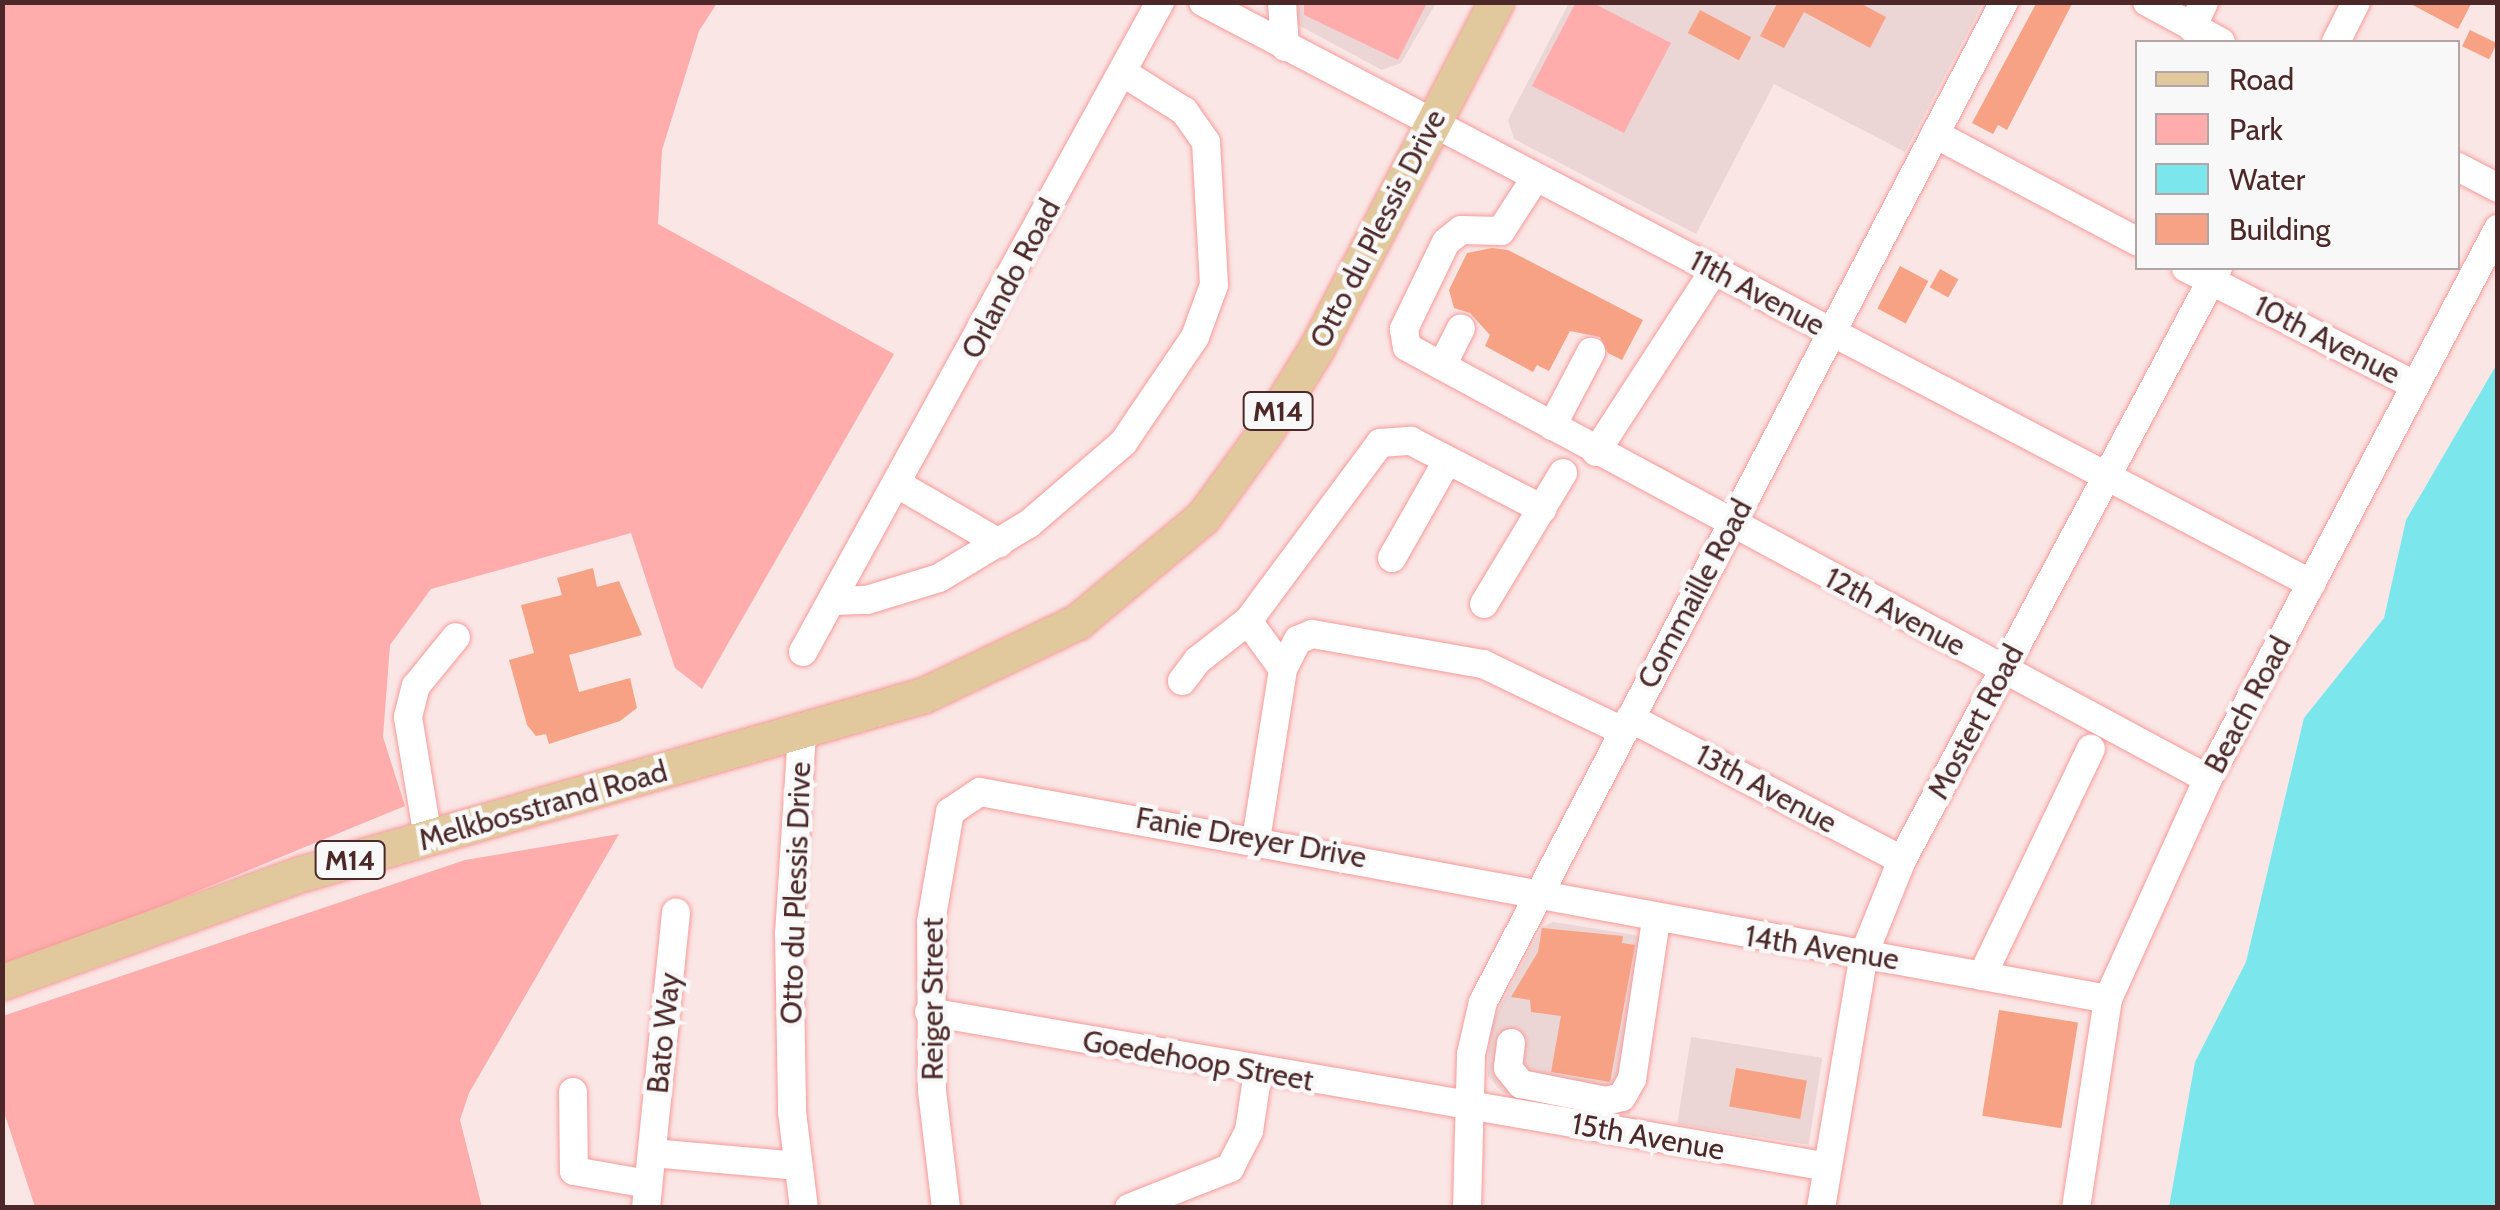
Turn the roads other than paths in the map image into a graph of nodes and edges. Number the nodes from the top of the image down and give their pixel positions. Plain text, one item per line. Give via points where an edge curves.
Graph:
1 (1160, 2) edge
2 (1202, 2) edge
3 (1282, 2) edge
4 (1496, 2) edge
5 (2004, 2) edge
6 (2148, 2) edge
7 (2356, 2) edge
8 (2198, 15) edge
9 (2219, 40) edge
10 (2337, 40) edge
11 (1284, 47) junction
12 (1122, 72) junction
13 (1431, 126) junction
14 (1934, 134) junction
15 (2460, 167) edge
16 (1534, 180) junction
17 (2498, 188) edge
18 (2498, 229) edge
19 (2135, 240) edge
20 (1714, 270) junction
21 (2205, 272) edge
22 (1461, 328) dead end
23 (1832, 332) junction
24 (1591, 352) dead end
25 (1442, 366) junction
26 (2415, 385) junction
27 (1552, 426) junction
28 (1596, 452) junction
29 (1447, 462) junction
30 (1563, 472) dead end
31 (2107, 475) junction
32 (899, 484) junction
33 (1542, 509) junction
34 (1731, 525) junction
35 (999, 543) junction
36 (1392, 558) dead end
37 (2312, 584) junction
38 (834, 601) junction
39 (1484, 604) dead end
40 (1248, 621) junction
41 (456, 637) dead end
42 (803, 652) dead end
43 (1283, 669) junction
44 (2004, 670) junction
45 (1182, 681) dead end
46 (1627, 724) junction
47 (802, 733) junction
48 (2091, 749) dead end
49 (2208, 779) junction
50 (965, 797) joint
51 (428, 838) junction
52 (1256, 840) junction
53 (1902, 860) junction
54 (1537, 895) junction
55 (676, 913) dead end
56 (1656, 920) junction
57 (1864, 954) junction
58 (1982, 976) junction
59 (2, 982) edge
60 (2108, 1000) junction
61 (929, 1012) junction
62 (1511, 1043) dead end
63 (1258, 1072) junction
64 (573, 1092) dead end
65 (1468, 1106) junction
66 (652, 1153) junction
67 (798, 1166) junction
68 (1828, 1167) junction
69 (647, 1196) edge
70 (804, 1208) edge
71 (946, 1208) edge
72 (1128, 1208) edge
73 (1466, 1208) edge
74 (1821, 1208) edge
75 (2076, 1208) edge

1 - 12 street, Orlando Road
2 - 11 street, 11th Avenue
3 - 11 street
4 - 13 main road, Otto du Plessis Drive / M14
5 - 14 street, Commaille Road
6 - 8 street
7 - 10 street
8 - 9 street
11 - 13 street, 11th Avenue
12 - 32 street, Orlando Road
12 - 35 street via 1198,125 1208,166 1214,285 1195,337 1123,442
13 - 16 street, 11th Avenue
13 - 47 main road, Otto du Plessis Drive / M14 via 1316,349 1202,517 1126,587 1025,652 924,695
14 - 19 street
14 - 23 street, Commaille Road
15 - 17 street
16 - 20 street, 11th Avenue
16 - 25 street, 12th Avenue via 1500,231 1461,230 1446,242 1402,336 1411,350
18 - 26 street, Beach Road
20 - 23 street, 11th Avenue
20 - 28 street
21 - 26 street, 10th Avenue
21 - 31 street, Mostert Road
22 - 25 street
23 - 31 street, 11th Avenue
23 - 34 street, Commaille Road
24 - 27 street
25 - 27 street, 12th Avenue
26 - 37 street, Beach Road
27 - 28 street, 12th Avenue
28 - 34 street, 12th Avenue
29 - 33 street
29 - 36 street
29 - 40 street via 1411,441 1380,443
30 - 33 street
31 - 37 street, 11th Avenue
31 - 44 street, Mostert Road
32 - 35 street
32 - 38 street, Orlando Road
33 - 39 street
34 - 44 street, 12th Avenue
34 - 46 street, Commaille Road
35 - 38 street via 940,578 867,600
37 - 49 street, Beach Road
38 - 42 street, Orlando Road
40 - 43 street
40 - 45 street
41 - 51 street via 416,686 408,717
43 - 46 street, 13th Avenue via 1298,640 1328,634 1483,664
43 - 52 street
44 - 49 street, 12th Avenue
44 - 53 street, Mostert Road
46 - 53 street, 13th Avenue
46 - 54 street, Commaille Road
47 - 51 main road, Melkbosstrand Road / M14
47 - 67 street, Otto du Plessis Drive via 789,933
48 - 58 street
49 - 60 street, Beach Road
50 - 52 street, Fanie Dreyer Drive via 1000,792
50 - 61 street, Reiger Street via 944,832 931,922
51 - 59 main road, Melkbosstrand Road / M14 via 301,874
52 - 54 street, Fanie Dreyer Drive
53 - 57 street, Mostert Road
54 - 56 street, 14th Avenue
54 - 65 street, Commaille Road via 1483,1002
55 - 66 street, Bato Way
56 - 57 street, 14th Avenue
56 - 62 street via 1632,1079 1622,1097 1606,1101 1521,1084 1508,1068
57 - 58 street, 14th Avenue
57 - 68 street, Mostert Road
58 - 60 street, 14th Avenue
60 - 75 street, Beach Road
61 - 63 street, Goedehoop Street
61 - 71 street, Reiger Street
63 - 65 street, Goedehoop Street
63 - 72 street via 1249,1132 1230,1168
64 - 69 street via 574,1172
65 - 68 street, 15th Avenue
65 - 73 street, Commaille Road
66 - 67 street
66 - 69 street, Bato Way
67 - 70 street, Otto du Plessis Drive
68 - 74 street, Mostert Road

